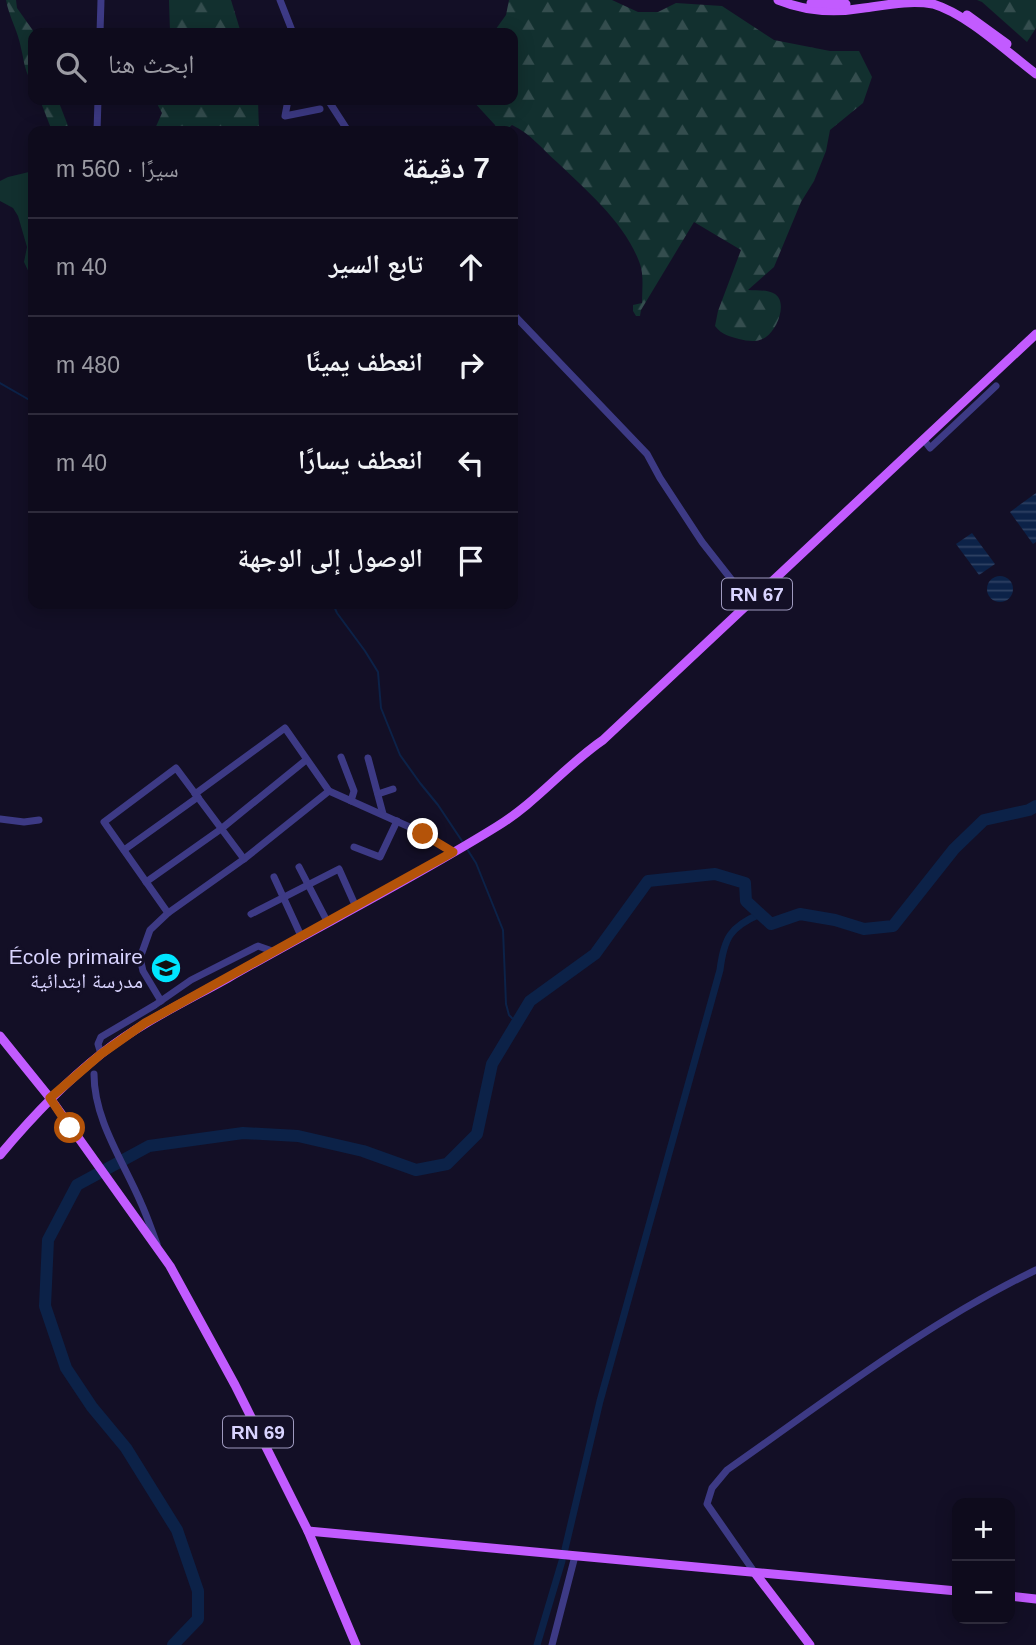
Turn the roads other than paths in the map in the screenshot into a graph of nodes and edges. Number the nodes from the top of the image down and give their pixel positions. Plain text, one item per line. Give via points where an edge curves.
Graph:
1 (101, 0) edge
2 (280, 0) edge
3 (778, 0) edge
4 (797, 0) edge
5 (879, 0) edge
6 (937, 0) edge
7 (100, 28) edge
8 (290, 28) edge
9 (1036, 67) edge
10 (1036, 74) edge
11 (98, 105) edge
12 (287, 105) edge
13 (331, 105) edge
14 (320, 109) dead end
15 (97, 126) edge
16 (345, 126) edge
17 (518, 319) edge
18 (1036, 334) edge
19 (996, 386) dead end
20 (924, 440) junction
21 (749, 602) junction
22 (341, 757) dead end
23 (368, 758) dead end
24 (306, 760) junction
25 (393, 789) dead end
26 (329, 791) junction
27 (379, 794) junction
28 (196, 796) junction
29 (351, 801) junction
30 (383, 814) junction
31 (0, 819) edge
32 (39, 820) dead end
33 (397, 821) junction
34 (221, 829) junction
35 (354, 846) dead end
36 (124, 850) junction
37 (456, 851) junction
38 (244, 859) junction
39 (299, 867) dead end
40 (274, 877) dead end
41 (146, 882) junction
42 (308, 884) junction
43 (283, 897) junction
44 (356, 907) junction
45 (168, 913) junction
46 (251, 914) dead end
47 (328, 923) junction
48 (302, 938) junction
49 (275, 952) junction
50 (161, 1001) junction
51 (0, 1036) edge
52 (101, 1054) junction
53 (94, 1074) dead end
54 (50, 1098) junction
55 (0, 1155) edge
56 (162, 1255) junction
57 (1036, 1270) edge
58 (308, 1531) junction
59 (575, 1556) junction
60 (755, 1573) junction
61 (952, 1591) edge
62 (1015, 1597) edge
63 (1036, 1599) edge
64 (356, 1645) edge
65 (552, 1645) edge
66 (810, 1645) edge

1 - 7 street
2 - 8 street
3 - 10 main road via 835,11 913,1 932,3 955,13
4 - 5 main road via 839,5
6 - 9 main road via 983,25
11 - 15 street
12 - 14 street via 285,116
13 - 16 street
17 - 21 street via 647,454 702,542
18 - 20 main road, RN 67
19 - 20 street via 930,448
20 - 21 main road, RN 67
21 - 37 main road, RN 67 via 545,790
22 - 29 street via 354,791
23 - 27 street
24 - 26 street
24 - 28 street via 285,728
24 - 34 street
25 - 27 street
26 - 29 street
26 - 38 street
27 - 30 street
28 - 34 street
28 - 36 street
28 - 36 street via 176,768 104,822
29 - 30 street
30 - 33 street
31 - 32 street
33 - 35 street via 380,857
33 - 37 street
34 - 38 street
34 - 41 street
36 - 41 street
37 - 44 main road, RN 67
38 - 45 street
39 - 42 street
40 - 43 street
41 - 45 street
42 - 43 street
42 - 44 street via 338,869
42 - 47 street
43 - 46 street
43 - 48 street
44 - 47 main road, RN 67
45 - 50 street via 150,930 140,958
47 - 48 main road, RN 67
48 - 49 main road, RN 67
49 - 50 street via 258,946
49 - 52 main road, RN 67 via 145,1023
50 - 52 street via 101,1037
51 - 54 main road, RN 69
52 - 54 main road, RN 67
53 - 56 street via 94,1094 107,1131
54 - 55 main road, RN 67
54 - 56 main road, RN 69
56 - 58 main road, RN 69 via 203,1324
57 - 60 street via 906,1345 727,1470 712,1488 707,1504
58 - 59 main road
58 - 64 main road, RN 69
59 - 60 main road
59 - 65 street
60 - 61 main road
60 - 66 main road
62 - 63 main road

